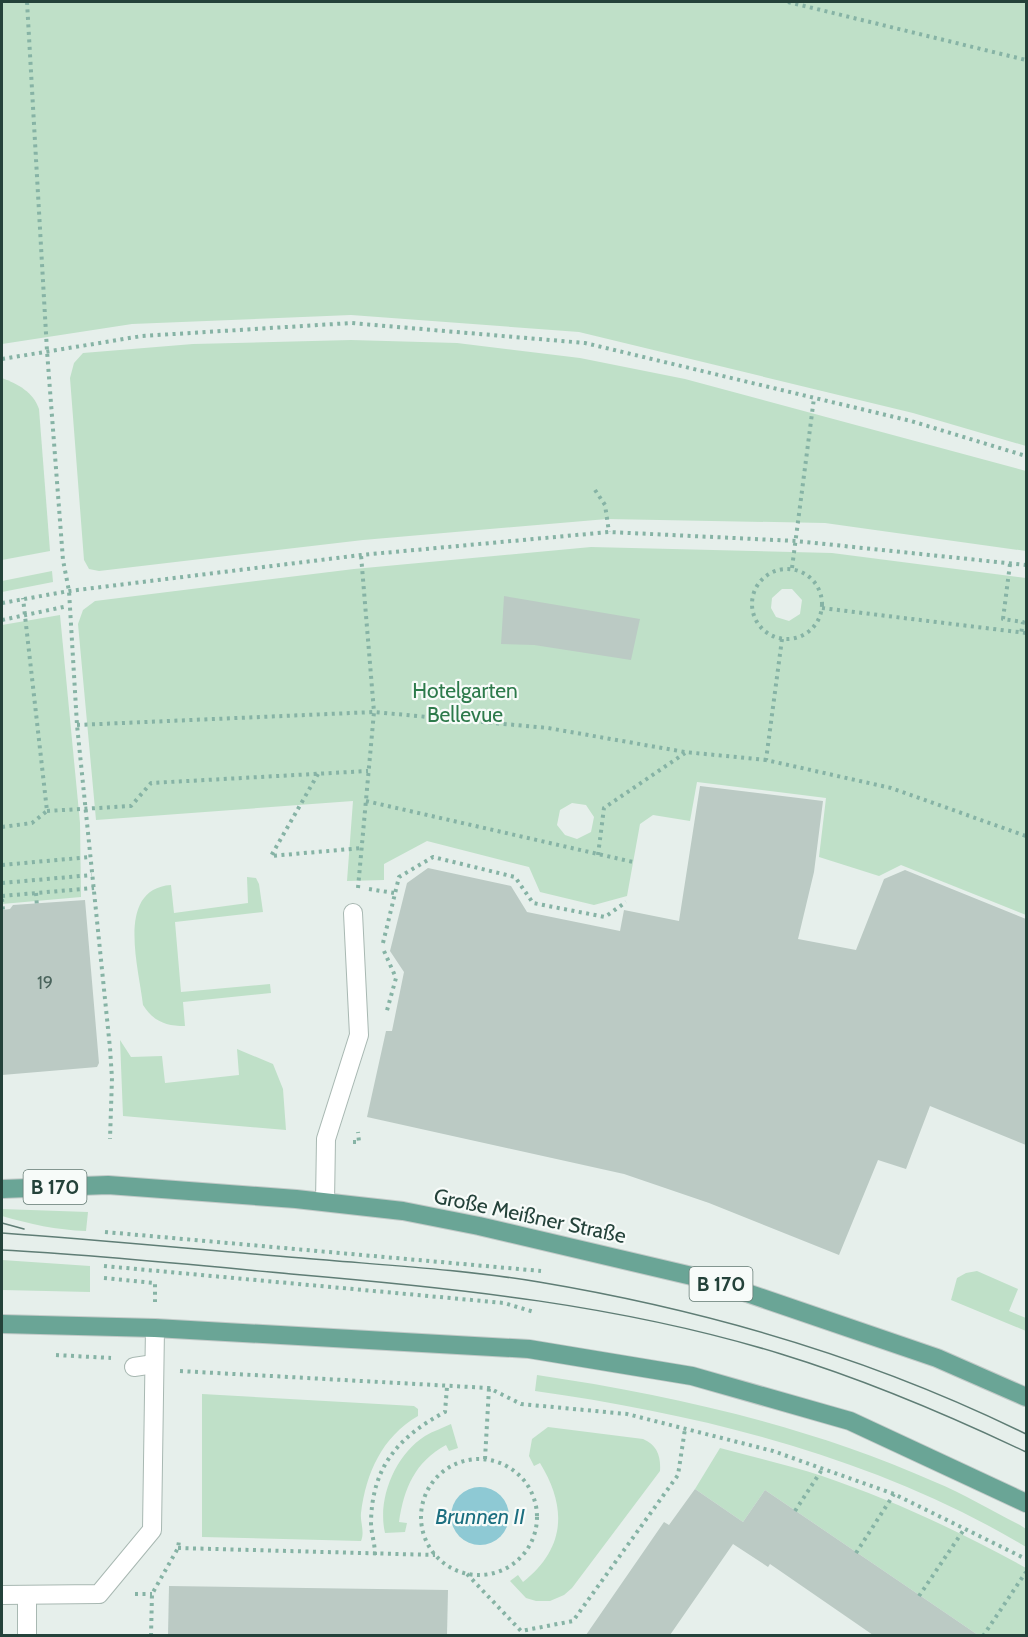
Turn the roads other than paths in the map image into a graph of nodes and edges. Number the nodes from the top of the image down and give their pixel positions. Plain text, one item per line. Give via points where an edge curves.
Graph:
1 (353, 912) dead end
2 (2, 1189) edge
3 (325, 1202) junction
4 (2, 1324) edge
5 (155, 1328) junction
6 (154, 1364) junction
7 (134, 1367) dead end
8 (1026, 1397) edge
9 (1026, 1503) edge
10 (2, 1595) edge
11 (27, 1595) junction
12 (27, 1635) edge

1 - 3 street via 359,1035 326,1139
2 - 3 main road, Große Meißner Straße / B 170 via 108,1185
3 - 8 main road, Große Meißner Straße / B 170 via 490,1229 709,1280 937,1358
4 - 5 main road
5 - 6 street
5 - 9 main road via 529,1349 692,1376 850,1421
6 - 7 street
6 - 11 street via 152,1530 99,1594
10 - 11 street
11 - 12 street

